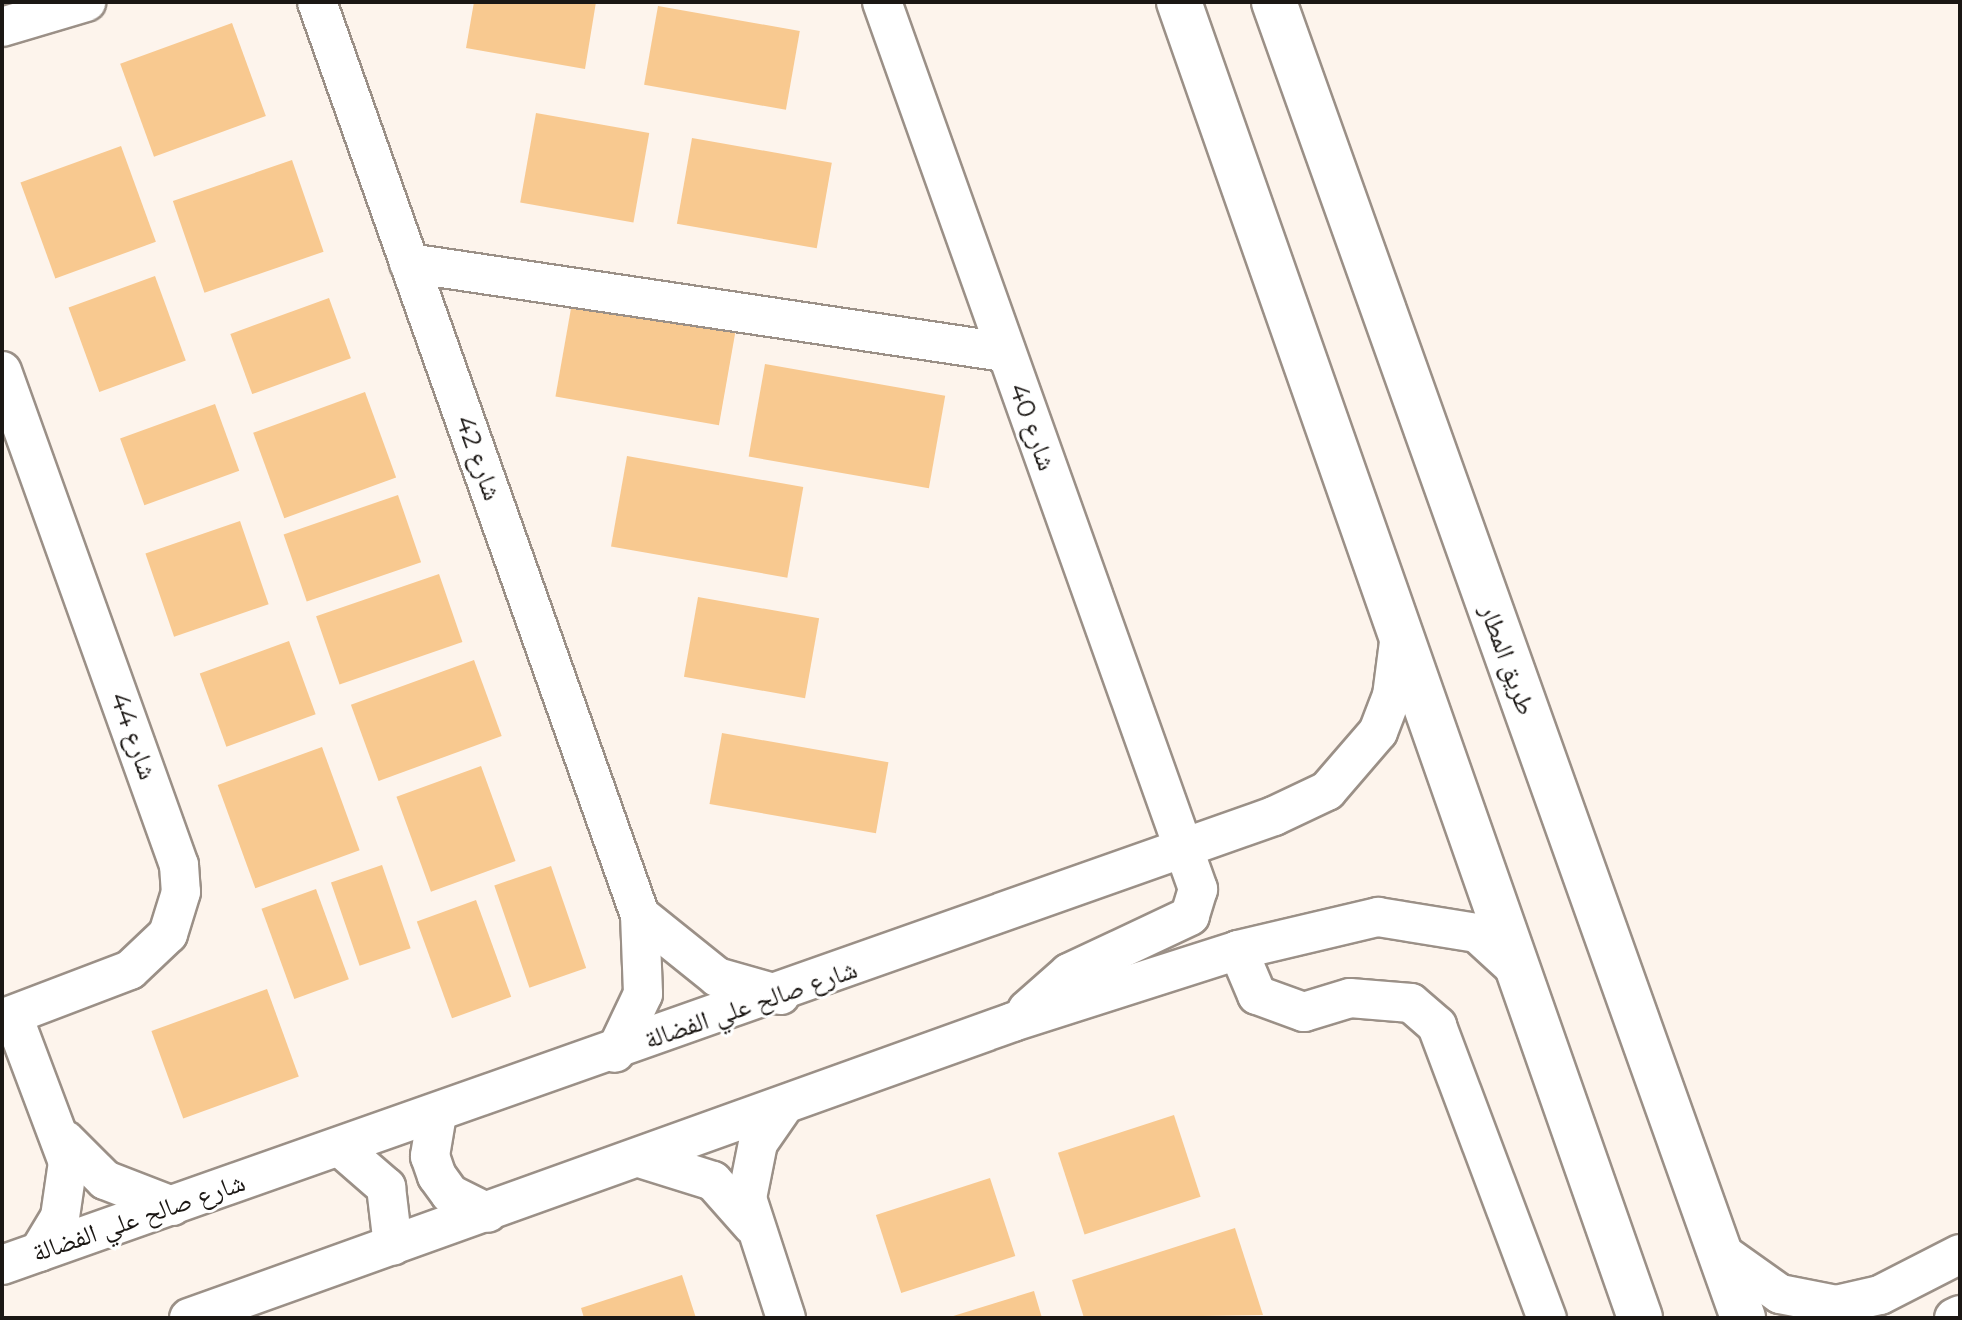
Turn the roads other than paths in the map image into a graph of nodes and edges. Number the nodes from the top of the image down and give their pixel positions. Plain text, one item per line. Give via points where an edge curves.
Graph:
1 (86, 2) edge
2 (317, 2) edge
3 (882, 2) edge
4 (1179, 2) edge
5 (1246, 2) edge
6 (1274, 2) edge
7 (2, 27) edge
8 (1357, 243) junction
9 (409, 263) junction
10 (1004, 352) junction
11 (2, 371) edge
12 (1400, 634) junction
13 (1187, 850) junction
14 (640, 915) junction
15 (1238, 950) junction
16 (1514, 967) junction
17 (780, 995) junction
18 (7, 1018) edge
19 (1013, 1022) junction
20 (615, 1053) junction
21 (781, 1110) junction
22 (437, 1114) junction
23 (65, 1140) junction
24 (341, 1148) junction
25 (643, 1159) junction
26 (172, 1206) junction
27 (488, 1213) junction
28 (752, 1225) junction
29 (393, 1246) junction
30 (1718, 1250) junction
31 (39, 1252) junction
32 (1960, 1254) edge
33 (2, 1265) edge
34 (1960, 1315) edge
35 (189, 1318) edge
36 (786, 1318) edge
37 (1547, 1318) edge
38 (1640, 1318) edge
39 (1743, 1318) edge
40 (1954, 1318) edge

1 - 7 street
2 - 9 street, شارع 42
3 - 10 street, شارع 40
4 - 12 highway
5 - 8 highway via 1305,157
6 - 8 highway, طريق المطار
8 - 30 highway, طريق المطار
9 - 10 street
9 - 14 street, شارع 42
10 - 13 street, شارع 40
11 - 18 street, شارع 44 via 179,865 181,892 178,915 152,954
12 - 13 street, شارع صالح علي الفضالة via 1392,696 1353,766 1327,791
12 - 16 highway
13 - 17 street, شارع صالح علي الفضالة
13 - 19 street, شارع 40 via 1198,889 1190,916 1069,973
14 - 17 street via 717,977
14 - 20 street, شارع 42 via 643,994
15 - 16 street via 1378,917 1477,933
15 - 19 street
15 - 37 street via 1257,995 1304,1012 1350,998 1411,1003 1437,1026
16 - 38 highway
17 - 20 street, شارع صالح علي الفضالة
18 - 23 street, شارع 44
19 - 21 street
20 - 22 street, شارع صالح علي الفضالة
21 - 25 street
21 - 28 street via 750,1169
22 - 24 street, شارع صالح علي الفضالة
22 - 27 street via 430,1156 437,1176 450,1194
23 - 26 street, شارع 44 via 105,1180
23 - 31 street, شارع 44 via 67,1191
24 - 26 street, شارع صالح علي الفضالة
24 - 29 street via 386,1187
25 - 27 street
25 - 28 street via 713,1181
26 - 31 street, شارع صالح علي الفضالة
27 - 29 street
28 - 36 street
29 - 35 street
30 - 32 street via 1780,1294 1836,1305 1880,1295
30 - 39 highway, طريق المطار
31 - 33 street, شارع صالح علي الفضالة
34 - 40 street

